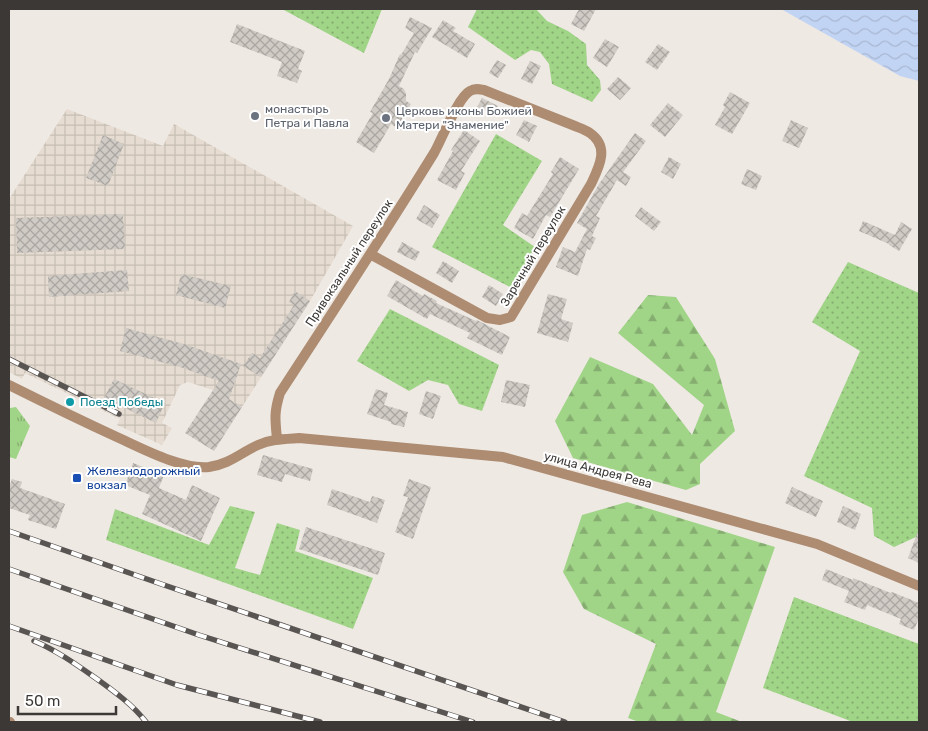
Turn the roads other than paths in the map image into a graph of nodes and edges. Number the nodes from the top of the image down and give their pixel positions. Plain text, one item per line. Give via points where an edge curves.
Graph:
1 (458, 104) joint
2 (370, 254) junction
3 (9, 385) edge
4 (277, 439) junction
5 (919, 586) edge

1 - 2 street, Привокзальный переулок via 438,146
1 - 2 street, Заречный переулок via 467,92 475,88 589,132 596,138 602,155 591,184 512,317 488,318
2 - 4 street, Привокзальный переулок via 280,393 274,418
3 - 4 street, улица Андрея Рева via 62,412 187,466 208,467 231,461 259,444
4 - 5 street, улица Андрея Рева via 307,438 503,457 817,544

